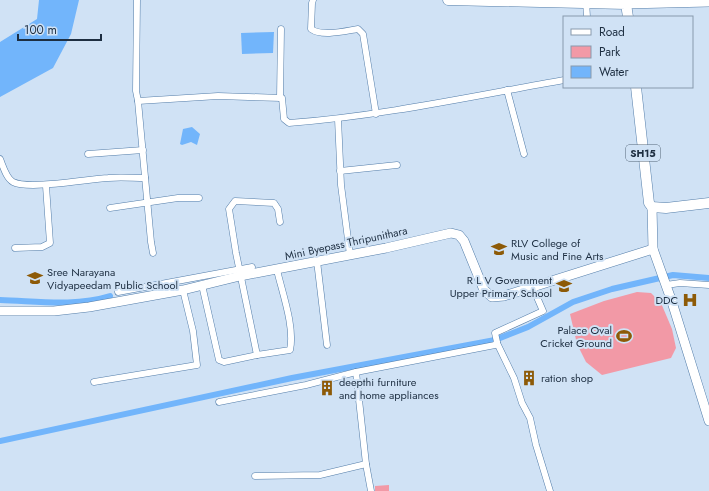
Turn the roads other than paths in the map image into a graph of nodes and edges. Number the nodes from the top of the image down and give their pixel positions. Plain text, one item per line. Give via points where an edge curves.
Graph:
1 (137, 0) edge
2 (313, 0) edge
3 (448, 0) edge
4 (499, 0) edge
5 (587, 2) edge
6 (709, 2) edge
7 (626, 4) junction
8 (587, 16) edge
9 (628, 16) edge
10 (281, 28) dead end
11 (563, 80) edge
12 (636, 88) edge
13 (507, 90) junction
14 (280, 98) junction
15 (138, 101) junction
16 (376, 114) junction
17 (338, 119) junction
18 (143, 150) junction
19 (88, 154) dead end
20 (524, 154) dead end
21 (0, 159) edge
22 (397, 165) dead end
23 (340, 171) junction
24 (145, 178) junction
25 (46, 186) junction
26 (199, 198) dead end
27 (148, 203) junction
28 (709, 203) edge
29 (652, 207) junction
30 (110, 208) dead end
31 (280, 222) dead end
32 (15, 248) dead end
33 (653, 249) junction
34 (153, 253) dead end
35 (350, 255) junction
36 (317, 261) junction
37 (252, 267) dead end
38 (277, 270) junction
39 (240, 273) junction
40 (198, 283) junction
41 (666, 284) junction
42 (709, 284) edge
43 (533, 288) junction
44 (183, 290) junction
45 (118, 292) dead end
46 (0, 311) edge
47 (497, 341) junction
48 (327, 345) dead end
49 (257, 355) junction
50 (356, 372) junction
51 (94, 382) dead end
52 (706, 395) edge
53 (220, 402) dead end
54 (709, 421) edge
55 (366, 464) junction
56 (255, 476) dead end
57 (371, 491) edge
58 (550, 491) edge

1 - 15 street
2 - 16 street via 313,31 324,33 358,29 363,34
3 - 4 main road
4 - 5 main road
5 - 7 main road
5 - 8 street
6 - 7 main road
7 - 9 main road
10 - 14 street
11 - 13 street
12 - 29 main road, SH15 via 647,197
13 - 16 street
13 - 20 street
14 - 15 street via 218,96
14 - 17 street via 284,119 289,123
15 - 18 street
16 - 17 street
17 - 23 street
18 - 19 street
18 - 24 street
21 - 25 street via 9,179 15,183
22 - 23 street
23 - 35 street
24 - 25 street via 109,178
24 - 27 street
25 - 32 street via 50,244 42,247
26 - 27 street via 178,198
27 - 30 street
27 - 34 street
28 - 29 main road
29 - 33 main road
31 - 39 street via 278,209 274,203 235,201 229,209 229,217
33 - 41 main road
33 - 43 main road, Mini Byepass Thripunithara
35 - 36 main road, Mini Byepass Thripunithara
35 - 43 main road, Mini Byepass Thripunithara via 455,233 466,244 484,290 490,296 504,296
36 - 38 main road, Mini Byepass Thripunithara
36 - 48 street
37 - 39 street
38 - 39 main road, Mini Byepass Thripunithara
38 - 49 street via 292,344 290,350
39 - 40 main road, Mini Byepass Thripunithara
39 - 49 street
40 - 44 main road, Mini Byepass Thripunithara
40 - 45 street
40 - 49 street via 219,360 224,362
41 - 42 street
41 - 52 main road
43 - 47 street via 543,311 495,333
44 - 46 main road, Mini Byepass Thripunithara via 89,307 54,311
44 - 51 street via 193,331 197,365
47 - 50 street
47 - 58 street via 530,418
50 - 53 street
50 - 55 street
52 - 54 main road
55 - 56 street via 320,475
55 - 57 street

